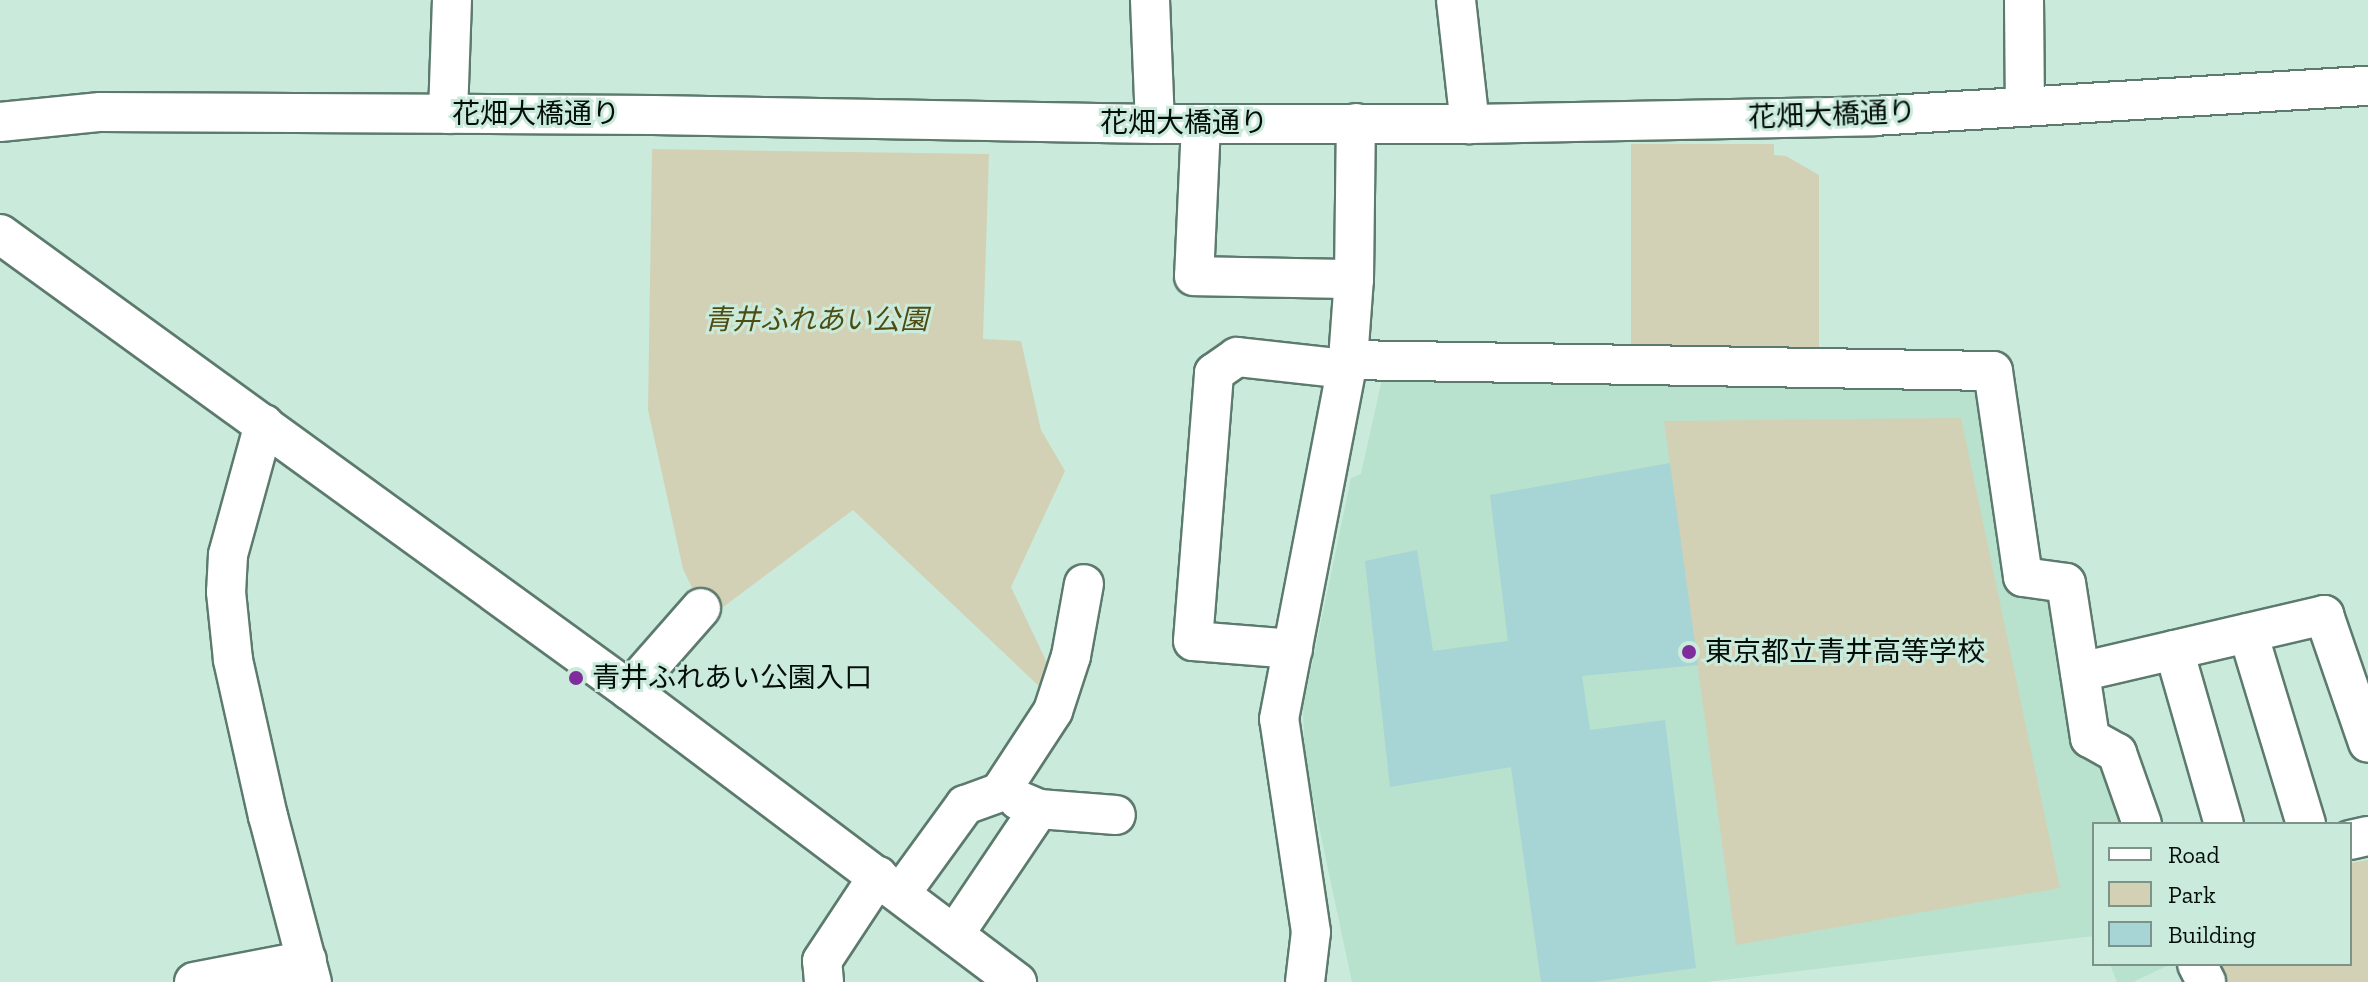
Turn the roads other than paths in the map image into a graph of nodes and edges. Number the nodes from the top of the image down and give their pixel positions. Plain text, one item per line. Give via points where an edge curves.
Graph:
1 (452, 0) edge
2 (1150, 0) edge
3 (1456, 0) edge
4 (2024, 0) edge
5 (2368, 86) edge
6 (2025, 106) junction
7 (448, 114) junction
8 (0, 122) edge
9 (1356, 123) junction
10 (1155, 124) junction
11 (1201, 124) junction
12 (1470, 124) junction
13 (0, 234) edge
14 (1354, 279) junction
15 (1347, 364) junction
16 (264, 424) junction
17 (1084, 584) dead end
18 (701, 608) dead end
19 (2248, 633) junction
20 (1293, 649) junction
21 (2174, 650) junction
22 (2080, 672) junction
23 (629, 690) junction
24 (2368, 743) edge
25 (1000, 792) junction
26 (1039, 809) junction
27 (1116, 815) dead end
28 (2141, 822) edge
29 (2223, 822) edge
30 (2305, 822) edge
31 (890, 885) junction
32 (954, 935) junction
33 (309, 971) edge
34 (194, 982) edge
35 (824, 982) edge
36 (1017, 982) edge
37 (1305, 982) edge

1 - 7 street
2 - 10 street
3 - 12 street
4 - 6 street
5 - 6 street, 花畑大橋通り
6 - 12 street, 花畑大橋通り via 1874,116
7 - 8 street, 花畑大橋通り via 101,112
7 - 10 street, 花畑大橋通り
9 - 11 street, 花畑大橋通り
9 - 12 street, 花畑大橋通り
9 - 14 street
10 - 11 street, 花畑大橋通り
11 - 14 street via 1194,276
13 - 16 street
14 - 15 street
15 - 20 street
15 - 20 street via 1237,357 1214,373 1193,641
15 - 22 street via 1993,371 2023,577 2066,583
16 - 23 street
16 - 33 street via 228,555 226,592 233,660
17 - 25 street via 1071,656 1053,711
18 - 23 street
19 - 21 street
19 - 24 street via 2324,615
19 - 30 street
20 - 37 street via 1279,719 1311,932
21 - 22 street
21 - 29 street
22 - 28 street via 2090,738 2117,753
23 - 31 street
25 - 26 street
25 - 31 street via 965,805
26 - 27 street
26 - 32 street
31 - 32 street
31 - 35 street via 822,961
32 - 36 street
33 - 34 street

